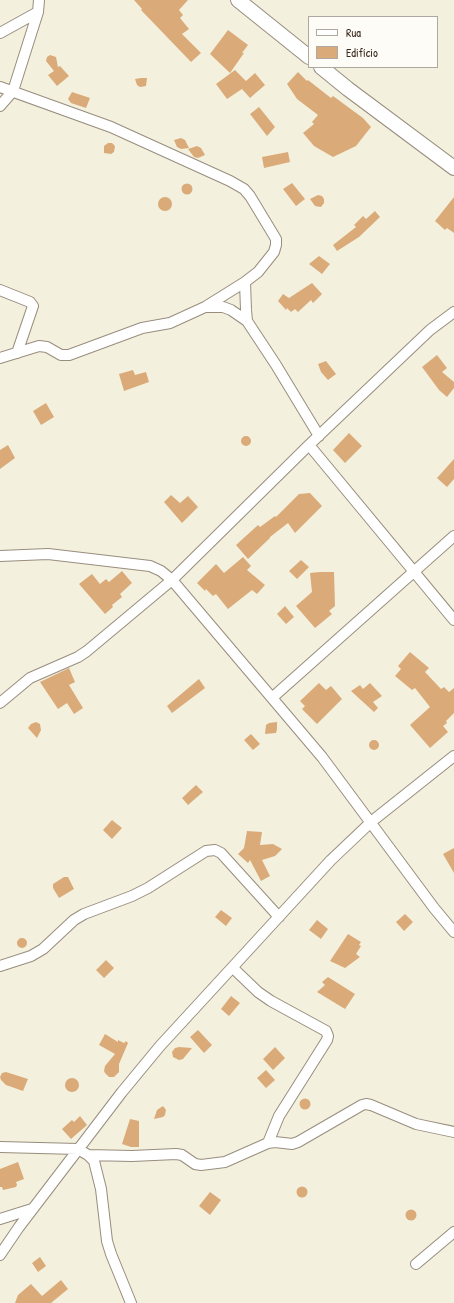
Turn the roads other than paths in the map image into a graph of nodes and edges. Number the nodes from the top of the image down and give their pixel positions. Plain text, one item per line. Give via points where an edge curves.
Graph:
1 (39, 0) edge
2 (238, 0) edge
3 (38, 12) junction
4 (0, 33) edge
5 (308, 56) edge
6 (322, 68) edge
7 (0, 87) edge
8 (13, 91) junction
9 (0, 106) edge
10 (454, 168) edge
11 (245, 282) junction
12 (0, 290) edge
13 (205, 307) junction
14 (454, 312) edge
15 (247, 321) junction
16 (17, 353) junction
17 (0, 358) edge
18 (319, 436) junction
19 (309, 446) junction
20 (454, 536) edge
21 (0, 556) edge
22 (415, 572) junction
23 (172, 580) junction
24 (454, 620) edge
25 (273, 698) junction
26 (0, 703) edge
27 (454, 756) edge
28 (371, 822) junction
29 (279, 918) junction
30 (454, 932) edge
31 (0, 966) edge
32 (233, 968) junction
33 (454, 1132) edge
34 (268, 1143) junction
35 (0, 1147) edge
36 (78, 1149) junction
37 (88, 1154) junction
38 (32, 1209) junction
39 (0, 1219) edge
40 (454, 1232) edge
41 (0, 1255) edge
42 (416, 1264) dead end
43 (131, 1303) edge

1 - 3 street
2 - 5 main road
3 - 4 street
3 - 8 street
6 - 10 main road
7 - 8 street
8 - 9 street
8 - 11 street via 111,127 244,189 276,239 274,252 258,272
11 - 13 street
11 - 15 street
12 - 16 street via 30,302 33,306
13 - 15 street via 223,307
13 - 16 street via 170,323 142,328 69,355 61,355 47,347 39,346
14 - 18 street via 430,330
15 - 18 street
16 - 17 street
18 - 19 street
19 - 22 street
19 - 23 street
20 - 22 street
21 - 23 street via 48,554 150,566
22 - 24 street
22 - 25 street
23 - 25 street
23 - 26 street via 88,651 30,678
25 - 28 street
27 - 28 street
28 - 29 street via 331,860
28 - 30 street
29 - 31 street via 222,853 215,850 206,851 148,888 74,920 32,956
29 - 32 street
32 - 34 street via 258,992 326,1031 328,1036 282,1110
32 - 36 street via 155,1052
33 - 34 street via 416,1124 366,1104 298,1142
34 - 37 street via 225,1162 201,1165 176,1154
35 - 36 street
36 - 37 street
36 - 38 street
37 - 43 street via 94,1161 101,1189 109,1248
38 - 39 street
38 - 41 street
40 - 42 street

